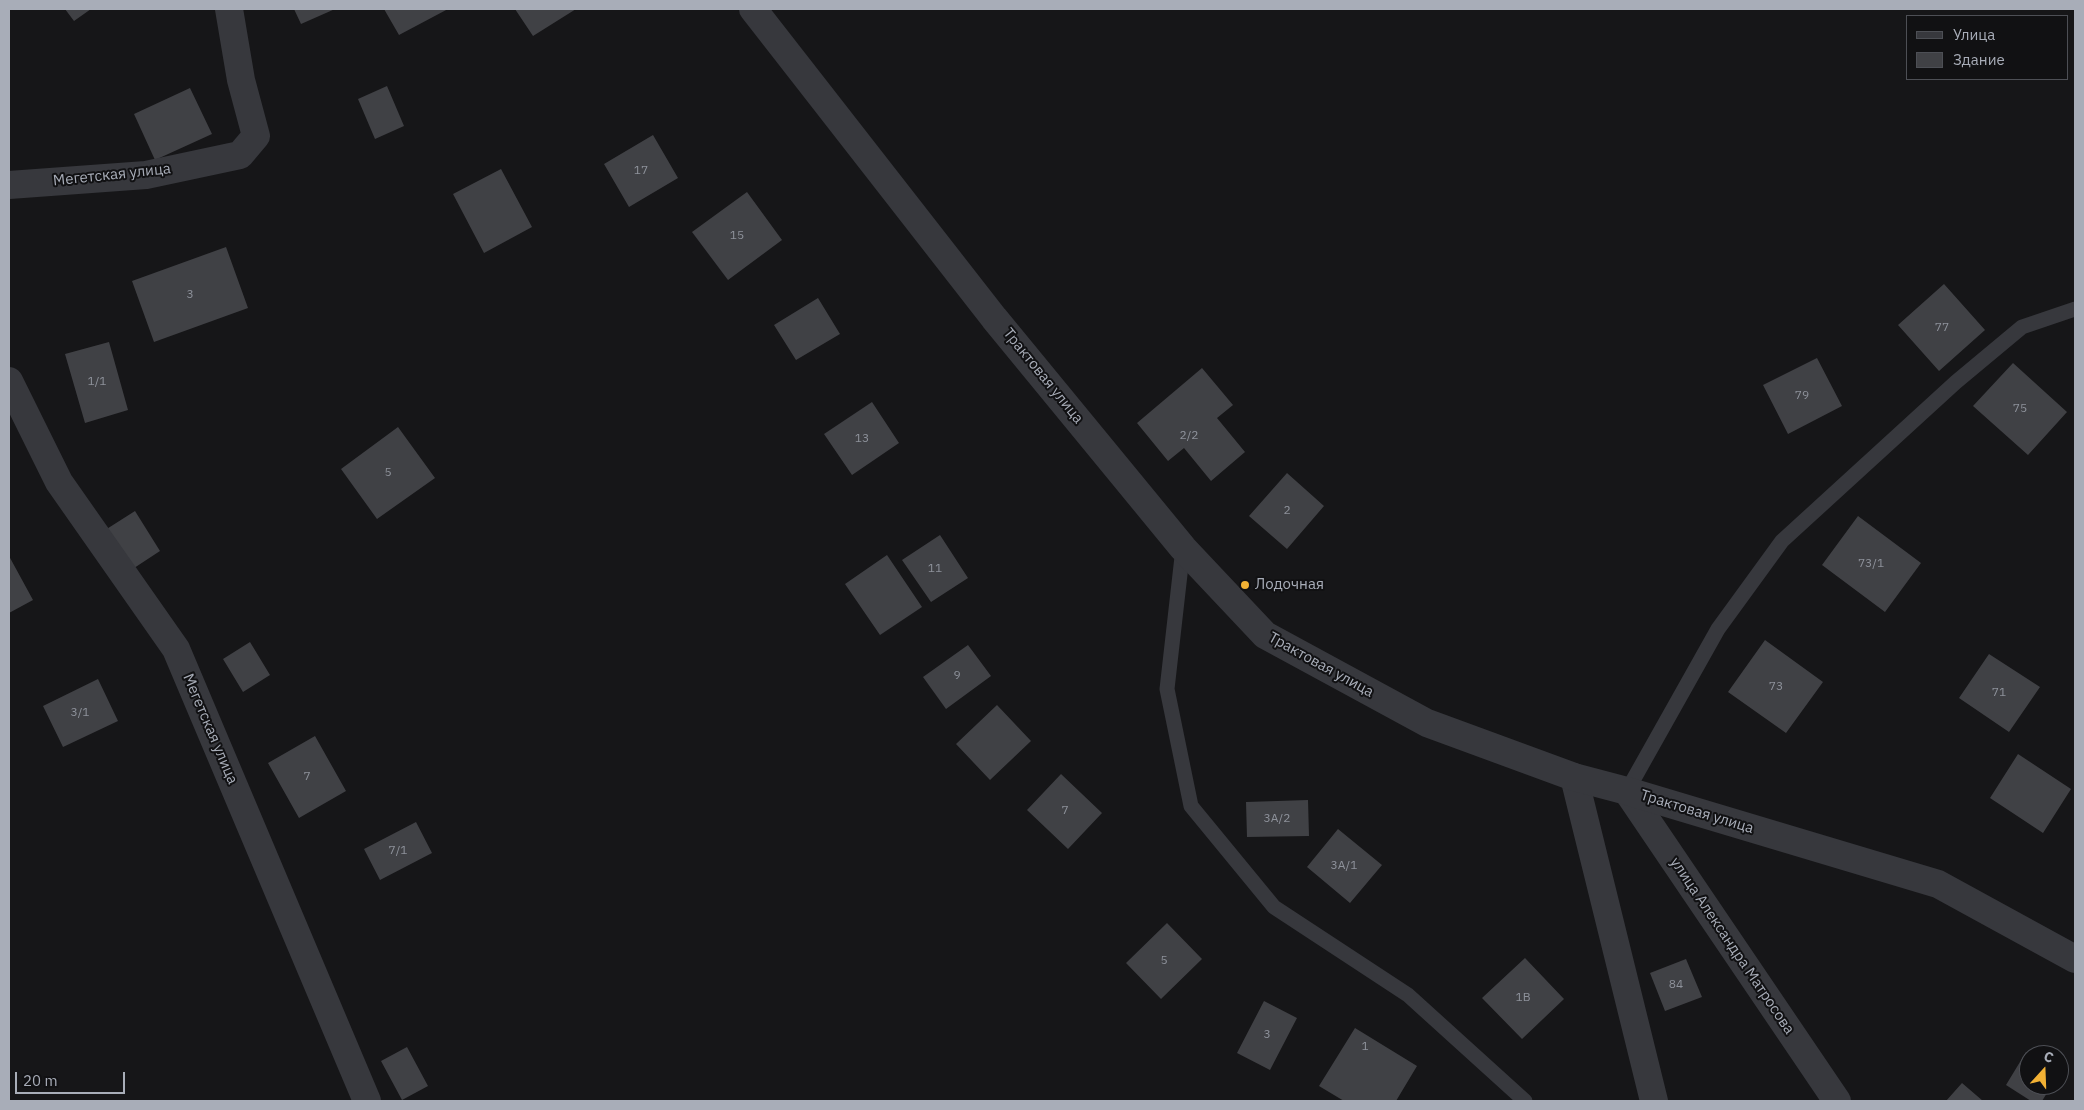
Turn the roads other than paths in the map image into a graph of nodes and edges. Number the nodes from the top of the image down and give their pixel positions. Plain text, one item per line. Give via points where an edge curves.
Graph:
1 (229, 9) edge
2 (753, 9) edge
3 (9, 185) edge
4 (2075, 309) edge
5 (9, 381) edge
6 (1183, 548) junction
7 (1574, 778) junction
8 (1627, 791) junction
9 (2075, 959) edge
10 (367, 1101) edge
11 (1525, 1101) edge
12 (1654, 1101) edge
13 (1837, 1101) edge

1 - 3 street, Мегетская улица via 241,80 256,136 240,155 146,174
2 - 6 street, Трактовая улица via 994,318
4 - 8 lane via 2022,327 1956,382 1782,540 1718,629
5 - 10 street, Мегетская улица via 59,482 176,649
6 - 7 street, Трактовая улица via 1266,635 1427,723
6 - 11 lane via 1167,689 1191,806 1274,907 1408,995
7 - 8 street, Трактовая улица
7 - 12 street
8 - 9 street, Трактовая улица via 1938,884
8 - 13 street, улица Александра Матросова

